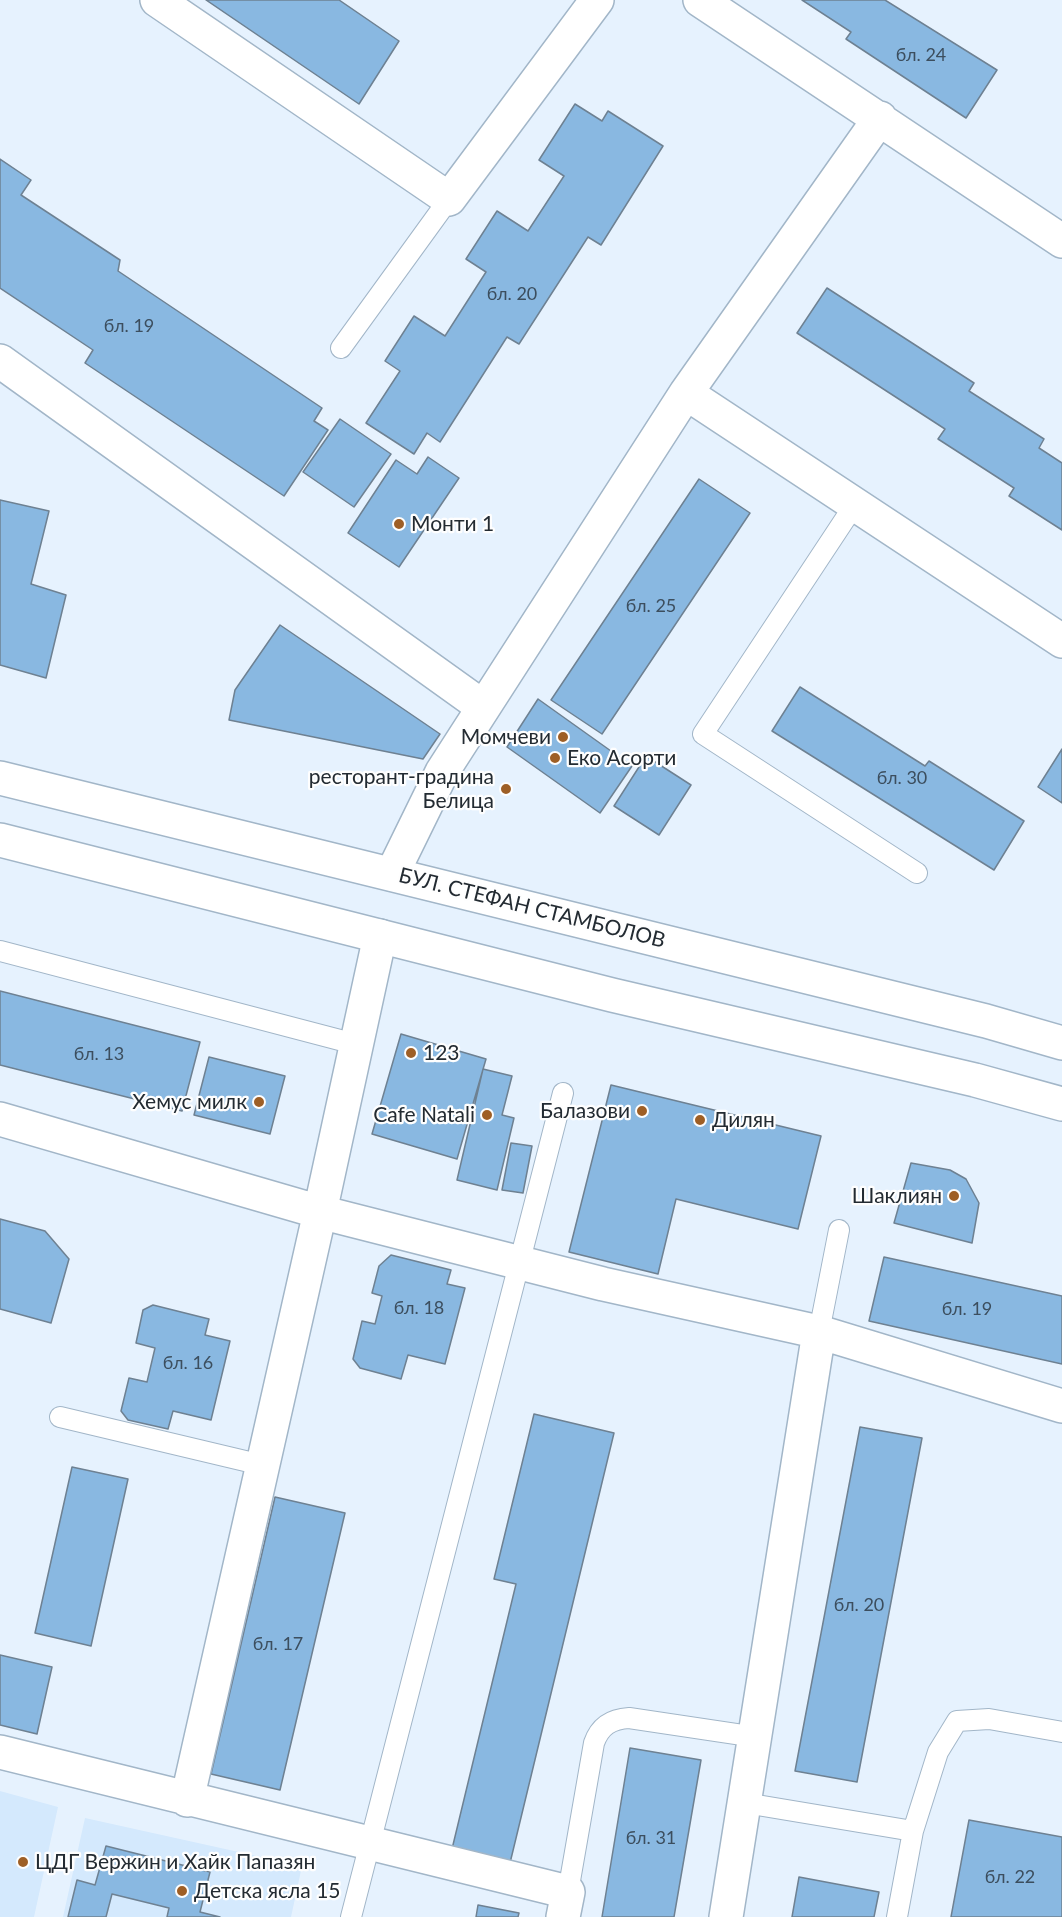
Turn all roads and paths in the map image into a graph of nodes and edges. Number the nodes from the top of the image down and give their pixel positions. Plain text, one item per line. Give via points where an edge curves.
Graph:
1 (157, 0) edge
2 (597, 0) edge
3 (700, 0) edge
4 (880, 118) junction
5 (450, 199) junction
6 (1062, 241) edge
7 (341, 348) dead end
8 (0, 362) edge
9 (686, 393) junction
10 (855, 504) junction
11 (1062, 641) edge
12 (483, 707) junction
13 (0, 778) edge
14 (0, 840) edge
15 (917, 873) dead end
16 (392, 874) junction
17 (380, 936) junction
18 (0, 951) edge
19 (1062, 1043) edge
20 (355, 1044) junction
21 (563, 1094) dead end
22 (1062, 1104) edge
23 (0, 1119) edge
24 (320, 1212) junction
25 (839, 1230) dead end
26 (519, 1263) junction
27 (819, 1332) junction
28 (1062, 1406) edge
29 (60, 1416) dead end
30 (262, 1465) junction
31 (1062, 1732) edge
32 (756, 1737) junction
33 (0, 1752) edge
34 (187, 1800) junction
35 (745, 1803) junction
36 (913, 1831) junction
37 (369, 1845) junction
38 (565, 1904) edge
39 (351, 1917) edge
40 (726, 1917) edge
41 (897, 1917) edge

1 - 5 street
2 - 5 street
3 - 4 street
4 - 6 street
4 - 9 street
5 - 7 lane
8 - 12 street
9 - 10 street
9 - 12 street
10 - 11 street
10 - 15 lane via 703,734
12 - 16 street via 442,772
13 - 16 street, БУЛ. СТЕФАН СТАМБОЛОВ
14 - 17 street
16 - 19 street, БУЛ. СТЕФАН СТАМБОЛОВ
17 - 20 street
17 - 22 street
18 - 20 lane
20 - 24 street
21 - 26 lane
23 - 24 street
24 - 26 street
24 - 30 street
25 - 27 lane
26 - 27 street
26 - 37 lane
27 - 28 street
27 - 32 street
29 - 30 lane
30 - 34 street
31 - 36 lane via 989,1719 957,1721 938,1752
32 - 35 street
32 - 38 lane via 629,1718 603,1727 594,1743
33 - 34 street
34 - 37 street
35 - 36 lane
35 - 40 street
36 - 41 lane
37 - 38 street
37 - 39 lane

